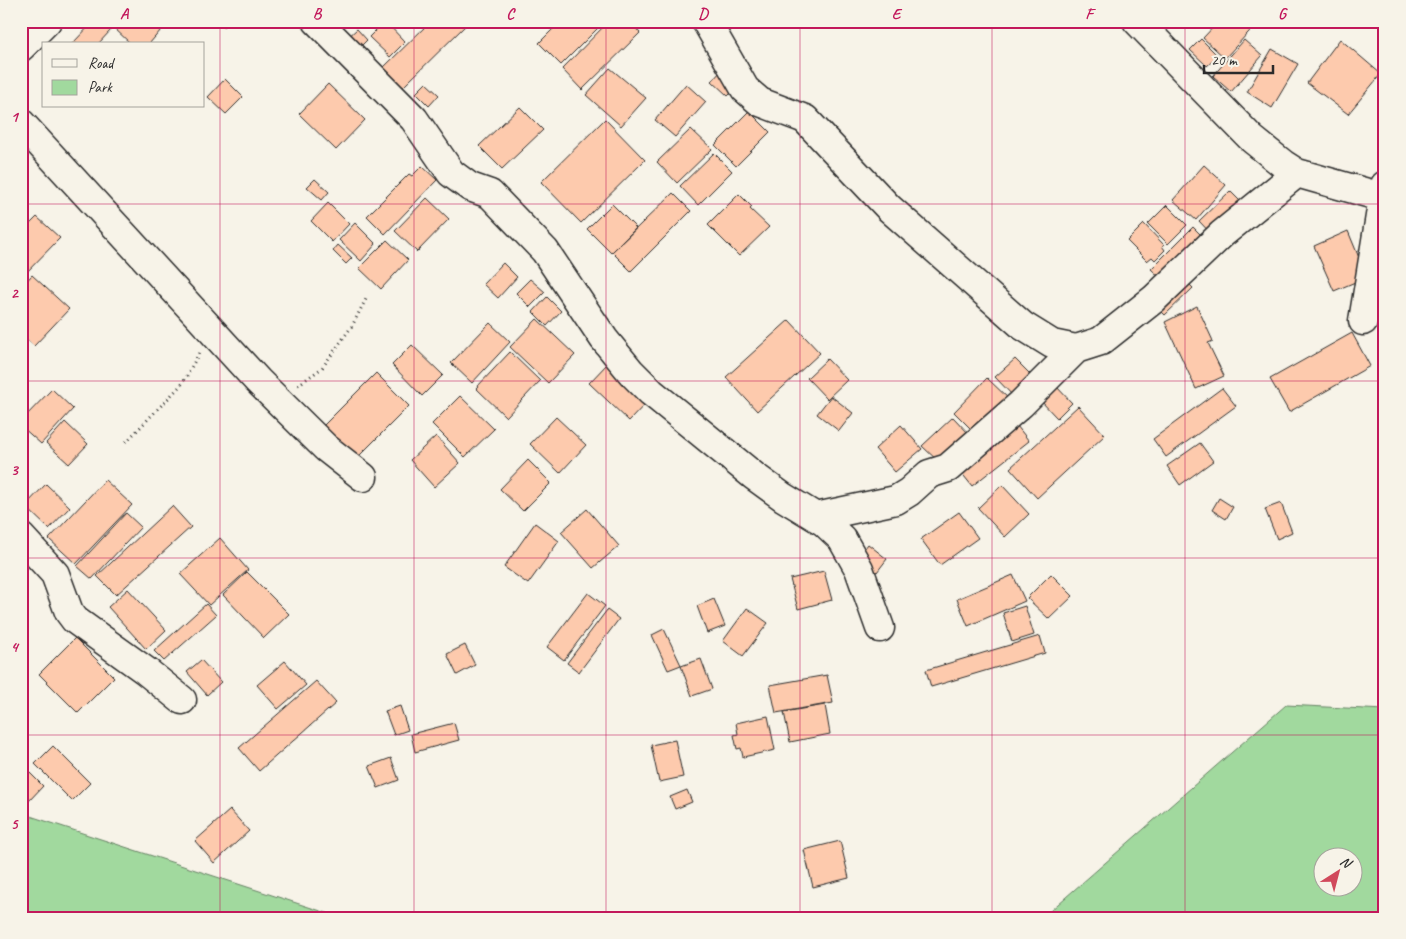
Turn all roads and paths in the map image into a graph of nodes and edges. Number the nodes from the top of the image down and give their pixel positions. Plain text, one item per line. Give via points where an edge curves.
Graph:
1 (47, 21) edge
2 (316, 21) edge
3 (706, 21) edge
4 (1137, 21) edge
5 (22, 44) edge
6 (21, 123) edge
7 (1297, 173) junction
8 (1384, 193) edge
9 (366, 299) dead end
10 (1363, 321) dead end
11 (211, 330) junction
12 (1076, 349) junction
13 (278, 400) junction
14 (126, 442) dead end
15 (363, 477) dead end
16 (816, 517) junction
17 (21, 537) edge
18 (880, 628) dead end
19 (182, 700) dead end

1 - 5 street
2 - 16 street via 414,119 452,173 470,186 490,194 545,251 604,339 651,392 754,476
3 - 12 street via 745,89 760,102 805,119 889,208 1011,315 1052,344
4 - 7 street via 1252,139
6 - 11 street
7 - 8 street
7 - 12 street via 1222,234 1154,299 1109,335
8 - 10 street
9 - 13 path via 352,326 322,368
11 - 13 street
11 - 14 path via 183,383
12 - 16 street via 1021,404 948,468 929,474 896,500
13 - 15 street via 326,448
16 - 18 street via 842,539 859,568
17 - 19 street via 55,574 75,620

